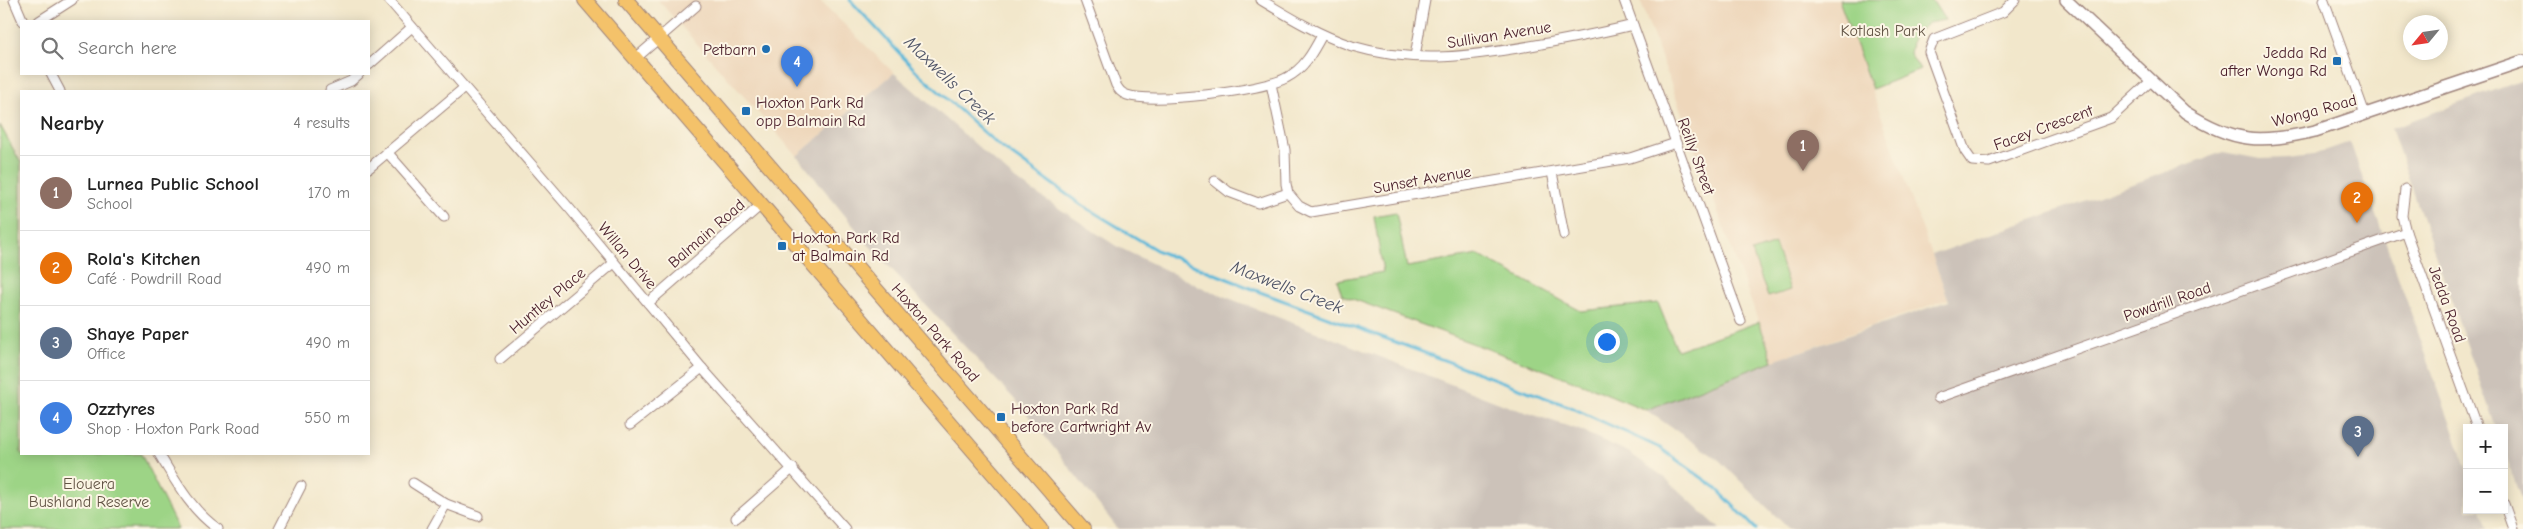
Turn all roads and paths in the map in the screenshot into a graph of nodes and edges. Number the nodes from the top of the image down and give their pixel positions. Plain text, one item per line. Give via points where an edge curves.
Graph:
1 (14, 0) edge
2 (72, 0) edge
3 (389, 0) edge
4 (585, 0) edge
5 (626, 0) edge
6 (1085, 0) edge
7 (1261, 0) edge
8 (1425, 0) edge
9 (1624, 0) edge
10 (2015, 0) edge
11 (2066, 0) edge
12 (2324, 0) edge
13 (1277, 4) edge
14 (696, 6) dead end
15 (23, 20) edge
16 (41, 20) edge
17 (1633, 25) junction
18 (412, 27) junction
19 (1322, 34) junction
20 (658, 38) junction
21 (1415, 56) junction
22 (636, 58) junction
23 (2523, 61) edge
24 (370, 64) edge
25 (51, 75) edge
26 (358, 75) edge
27 (2150, 81) junction
28 (1271, 84) junction
29 (464, 88) junction
30 (59, 90) edge
31 (330, 90) dead end
32 (2365, 114) junction
33 (1676, 143) junction
34 (387, 152) junction
35 (370, 167) edge
36 (1552, 172) junction
37 (1215, 180) dead end
38 (2405, 189) dead end
39 (1288, 194) junction
40 (761, 205) junction
41 (444, 217) dead end
42 (2406, 232) junction
43 (1564, 235) dead end
44 (614, 263) junction
45 (648, 303) junction
46 (1741, 322) dead end
47 (500, 360) dead end
48 (702, 368) junction
49 (1938, 398) dead end
50 (2476, 424) edge
51 (630, 425) dead end
52 (160, 455) edge
53 (793, 468) junction
54 (413, 483) dead end
55 (301, 486) dead end
56 (446, 504) junction
57 (2508, 514) edge
58 (478, 516) dead end
59 (736, 518) dead end
60 (218, 529) edge
61 (279, 529) edge
62 (432, 529) edge
63 (845, 529) edge
64 (1041, 529) edge
65 (1083, 529) edge
66 (2513, 529) edge

1 - 15 street
2 - 16 street
3 - 18 street, Willan Drive
4 - 22 main road
5 - 20 main road, Hoxton Park Road
6 - 28 street via 1116,85 1123,93 1183,98
7 - 13 street, Sullivan Avenue
8 - 21 street
9 - 17 street, Reilly Street
10 - 27 street, Facey Crescent via 2003,12 1934,39 1929,52 1965,151 1972,161 1989,162 2111,118
11 - 27 street, Wonga Road
12 - 32 street
13 - 19 street, Sullivan Avenue
14 - 20 street
17 - 21 street, Sullivan Avenue via 1471,56
17 - 33 street, Reilly Street
18 - 24 street
18 - 29 street, Willan Drive
19 - 21 street, Sullivan Avenue via 1371,51
19 - 28 street via 1310,57 1298,70
20 - 22 street
20 - 65 main road, Hoxton Park Road
22 - 40 main road
23 - 32 street, Wonga Road
25 - 30 street
26 - 31 street
27 - 32 street, Wonga Road via 2204,124 2250,140 2281,139
28 - 39 street via 1285,150
29 - 34 street
29 - 44 street, Willan Drive
33 - 36 street, Sunset Avenue via 1630,158
33 - 46 street, Reilly Street
34 - 35 street
34 - 41 street
36 - 39 street, Sunset Avenue via 1320,212 1305,210
36 - 43 street
37 - 39 street via 1229,192 1258,203
38 - 42 street, Jedda Road via 2402,216
40 - 45 street, Balmain Road
40 - 64 main road
42 - 49 street, Powdrill Road
42 - 50 street, Jedda Road
44 - 45 street, Willan Drive
44 - 47 street, Huntley Place
45 - 48 street, Willan Drive
48 - 51 street
48 - 53 street, Willan Drive
52 - 60 street via 186,497
53 - 59 street
53 - 63 street, Willan Drive
54 - 56 street
55 - 61 street
56 - 58 street
56 - 62 street
57 - 66 street

